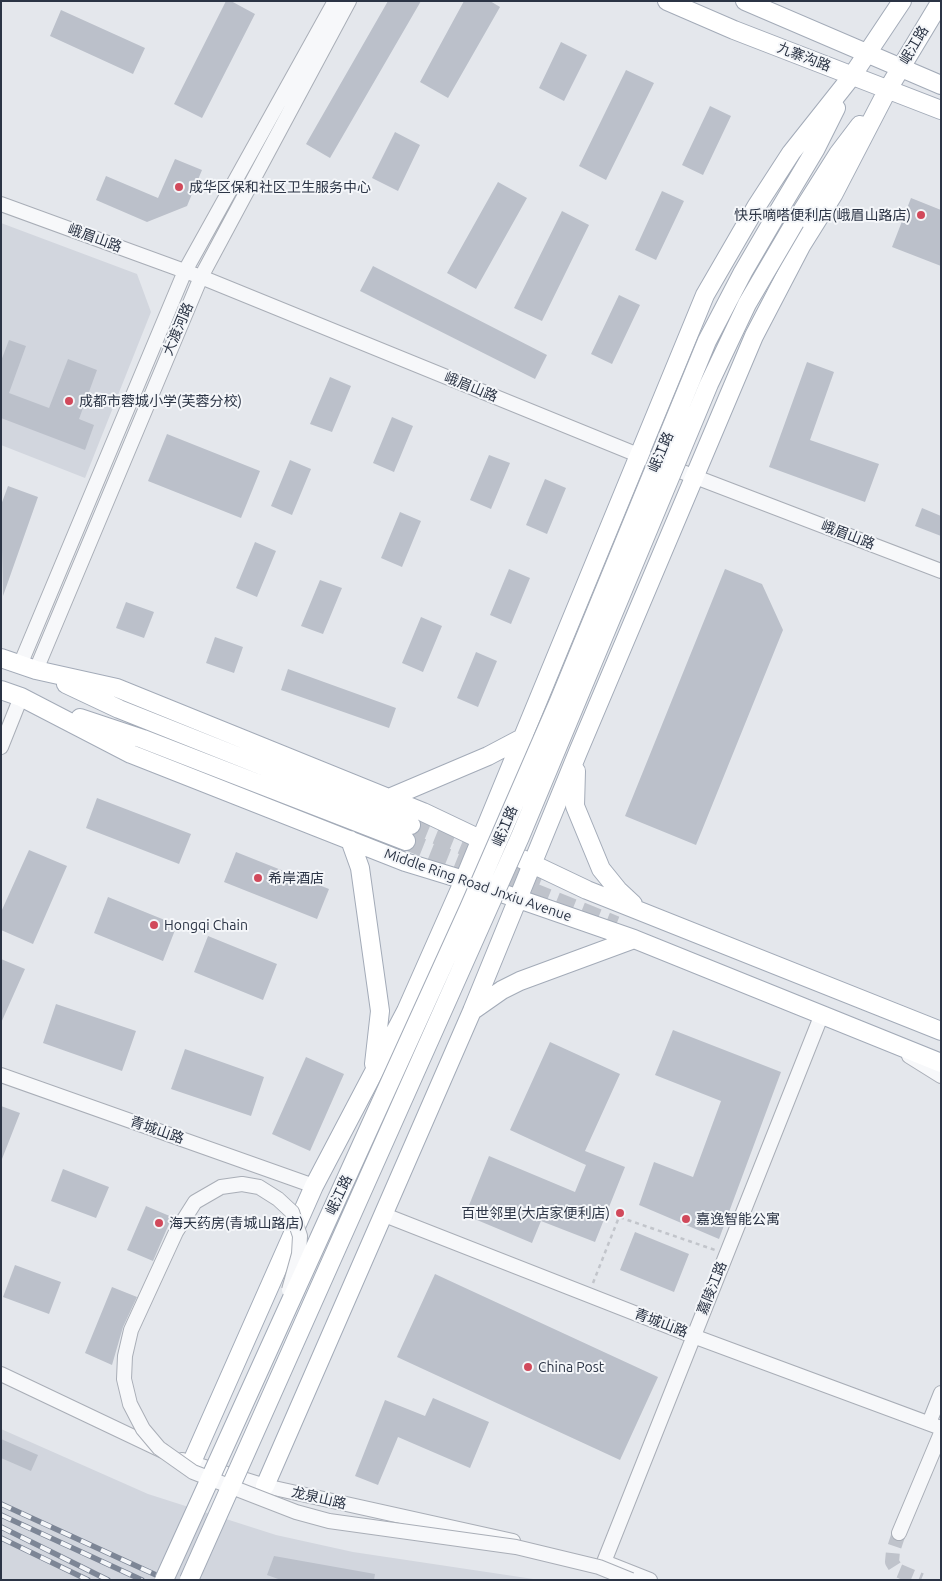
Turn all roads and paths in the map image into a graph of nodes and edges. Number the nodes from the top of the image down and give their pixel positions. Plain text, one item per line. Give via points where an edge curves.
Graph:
1 (335, 1) edge
2 (349, 1) edge
3 (667, 1) edge
4 (745, 1) edge
5 (902, 1) edge
6 (941, 2) edge
7 (868, 54) junction
8 (900, 68) junction
9 (852, 76) junction
10 (941, 85) edge
11 (888, 89) junction
12 (941, 110) edge
13 (1, 204) edge
14 (186, 271) junction
15 (201, 277) junction
16 (638, 454) junction
17 (694, 476) junction
18 (941, 571) edge
19 (1, 658) edge
20 (28, 667) junction
21 (1, 690) edge
22 (21, 697) junction
23 (524, 737) junction
24 (1, 747) edge
25 (578, 752) junction
26 (389, 798) junction
27 (350, 840) junction
28 (481, 840) junction
29 (533, 864) junction
30 (464, 880) junction
31 (518, 898) junction
32 (641, 911) junction
33 (634, 939) junction
34 (472, 1011) junction
35 (822, 1014) junction
36 (941, 1031) edge
37 (887, 1042) junction
38 (941, 1063) edge
39 (1, 1075) edge
40 (941, 1076) edge
41 (373, 1077) junction
42 (314, 1186) junction
43 (382, 1214) junction
44 (726, 1254) junction
45 (588, 1295) junction
46 (282, 1319) junction
47 (693, 1336) junction
48 (1, 1374) edge
49 (941, 1393) edge
50 (935, 1426) edge
51 (941, 1433) edge
52 (191, 1464) junction
53 (266, 1486) junction
54 (900, 1533) tunnel mouth
55 (604, 1562) junction
56 (164, 1580) edge
57 (189, 1580) edge
58 (631, 1580) edge
59 (650, 1580) edge

1 - 14 street, 大渡河路
2 - 15 street, 大渡河路
3 - 9 main road, 九寨沟路
4 - 7 main road, 九寨沟路
5 - 7 main road, 岷江路
6 - 8 main road, 岷江路
7 - 8 main road, 九寨沟路
7 - 9 main road, 岷江路
8 - 10 main road, 九寨沟路
8 - 11 main road, 岷江路
9 - 11 main road, 九寨沟路
9 - 16 main road, 岷江路 via 791,153 705,295
9 - 46 main road, 岷江路, bridge via 815,150 743,272 707,341 559,701 473,899
11 - 12 main road, 九寨沟路
11 - 17 main road, 岷江路 via 834,195 801,246 754,336
11 - 57 main road, 岷江路, bridge via 838,154 795,222 723,352 516,846
13 - 14 street, 峨眉山路
14 - 15 street, 峨眉山路
14 - 20 street, 大渡河路
15 - 16 street, 峨眉山路
15 - 20 street, 大渡河路
16 - 17 street, 峨眉山路
16 - 23 main road, 岷江路
17 - 18 street, 峨眉山路
17 - 25 main road, 岷江路
19 - 20 main road
20 - 22 main road via 408,833
20 - 26 main road via 117,688
21 - 22 main road
22 - 24 street
22 - 27 main road, Middle Ring Road Jnxiu Avenue via 131,754
23 - 26 main road
23 - 28 main road, 岷江路
25 - 29 main road, 岷江路
25 - 32 main road via 575,806 601,870
26 - 28 main road
27 - 30 main road, Middle Ring Road Jnxiu Avenue via 405,862
27 - 41 main road via 360,868 380,1011
28 - 29 main road
28 - 30 main road, 岷江路
29 - 31 main road, 岷江路
29 - 32 main road
30 - 31 main road, Middle Ring Road Jnxiu Avenue
30 - 41 main road, 岷江路
31 - 33 main road, Middle Ring Road Jnxiu Avenue
31 - 34 main road, 岷江路
32 - 36 main road
33 - 34 main road via 520,981
33 - 35 main road, Middle Ring Road Jnxiu Avenue
34 - 43 main road, 岷江路
35 - 37 main road, Middle Ring Road Jnxiu Avenue
35 - 44 street, 嘉陵江路
37 - 38 main road, Middle Ring Road Jnxiu Avenue
37 - 40 street
39 - 42 street, 青城山路
41 - 42 main road, 岷江路
42 - 52 main road, 岷江路
43 - 45 street, 青城山路
43 - 53 main road, 岷江路
44 - 45 path via 619,1217
44 - 47 street, 嘉陵江路
45 - 47 street, 青城山路
46 - 56 main road, 岷江路, bridge
46 - 58 street, bridge via 299,1254 300,1236 292,1212 259,1188 242,1184 221,1187 195,1202 176,1232 131,1330 124,1356 124,1379 130,1404 143,1429 159,1448 193,1472 296,1512 329,1521 516,1548 599,1567
47 - 50 street, 青城山路
47 - 55 street, 嘉陵江路
48 - 52 street, 龙泉山路
49 - 50 street
51 - 54 street
52 - 53 street, 龙泉山路
53 - 55 street, 龙泉山路
55 - 59 street, 龙泉山路

